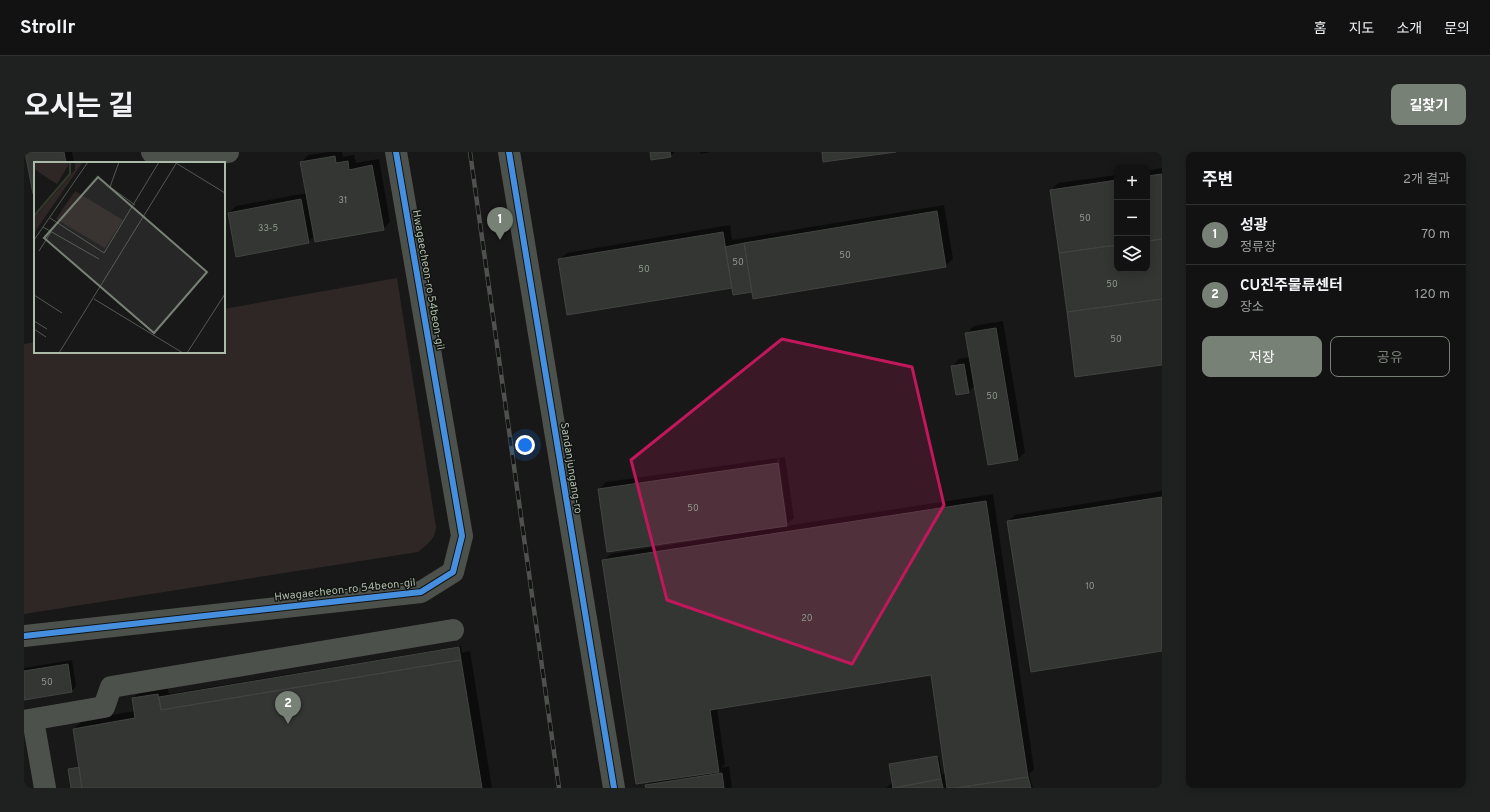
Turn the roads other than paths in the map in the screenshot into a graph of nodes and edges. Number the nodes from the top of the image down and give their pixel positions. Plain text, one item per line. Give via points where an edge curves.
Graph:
1 (152, 152) edge
2 (228, 152) edge
3 (396, 152) edge
4 (509, 152) edge
5 (453, 630) dead end
6 (24, 636) edge
7 (28, 720) edge
8 (45, 788) edge
9 (614, 788) edge

1 - 2 street via 172,161
3 - 6 street, Hwagaecheon-ro 54beon-gil via 462,536 453,572 421,592
4 - 9 street, Sandanjungang-ro
5 - 7 street via 111,687 104,707
7 - 8 street

